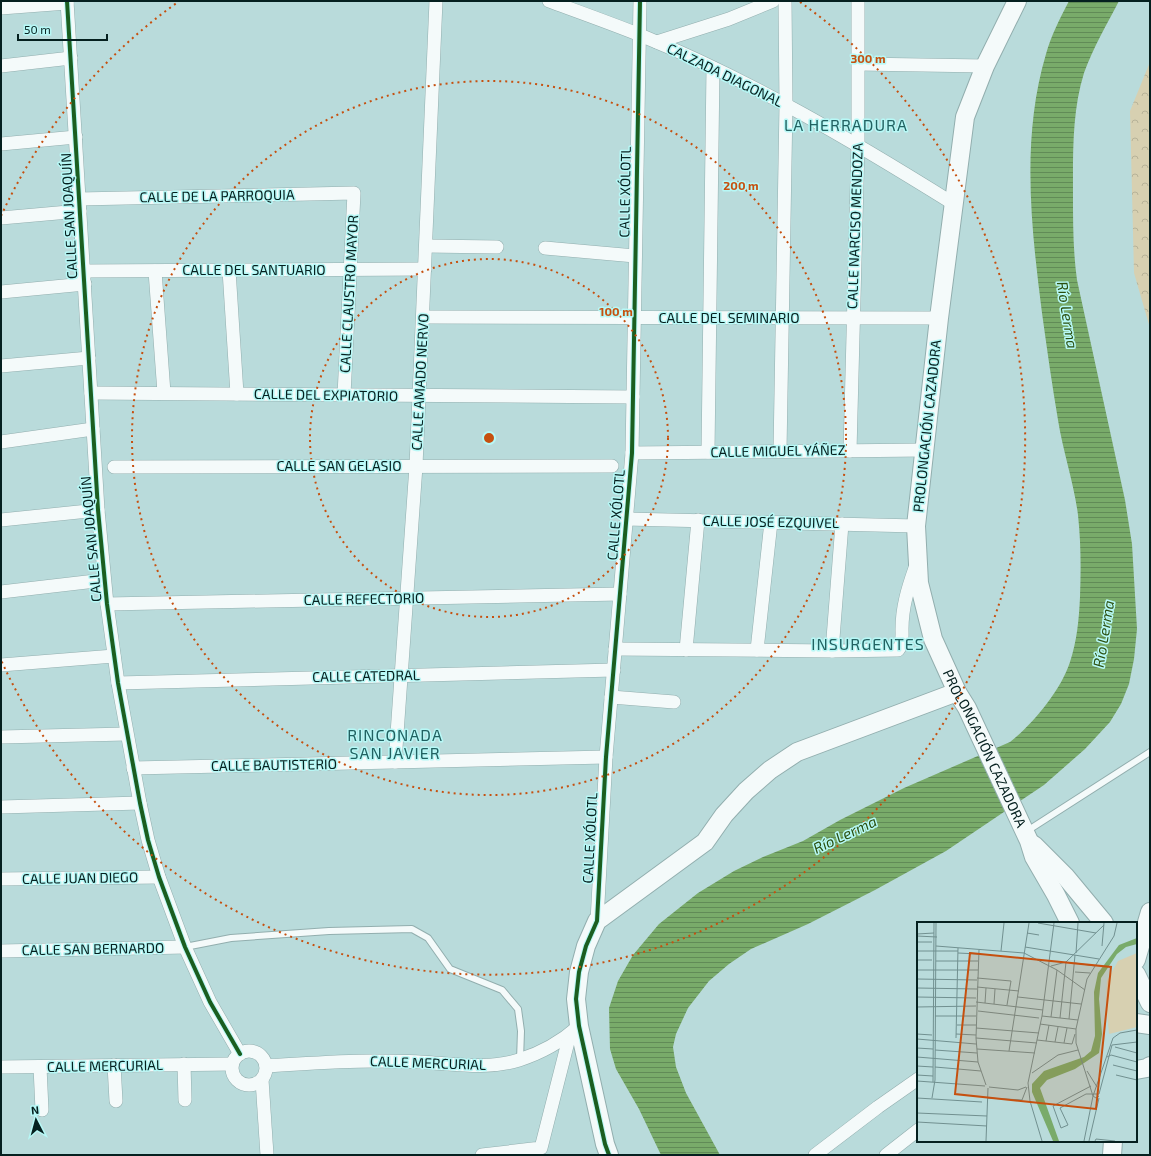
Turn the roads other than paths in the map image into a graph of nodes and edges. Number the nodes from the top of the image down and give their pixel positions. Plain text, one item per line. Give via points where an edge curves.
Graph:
1 (436, 1) edge
2 (549, 1) edge
3 (640, 1) edge
4 (773, 1) edge
5 (785, 1) edge
6 (858, 1) edge
7 (1017, 1) edge
8 (67, 2) edge
9 (1, 8) edge
10 (639, 34) junction
11 (657, 42) junction
12 (71, 58) junction
13 (859, 64) junction
14 (1, 66) edge
15 (985, 66) junction
16 (713, 68) junction
17 (786, 105) junction
18 (76, 137) junction
19 (1, 144) edge
20 (858, 144) junction
21 (354, 193) joint
22 (954, 204) junction
23 (80, 205) junction
24 (1, 218) edge
25 (426, 246) junction
26 (497, 247) dead end
27 (545, 248) dead end
28 (635, 256) junction
29 (425, 269) junction
30 (229, 270) junction
31 (350, 270) junction
32 (155, 271) junction
33 (84, 278) junction
34 (1, 292) edge
35 (423, 317) junction
36 (634, 318) junction
37 (710, 318) junction
38 (782, 318) junction
39 (853, 318) junction
40 (939, 318) junction
41 (89, 358) junction
42 (1, 366) edge
43 (91, 393) junction
44 (164, 393) junction
45 (237, 394) junction
46 (344, 395) junction
47 (419, 396) junction
48 (633, 397) junction
49 (93, 429) junction
50 (1, 442) edge
51 (924, 450) junction
52 (780, 451) junction
53 (850, 451) junction
54 (708, 452) junction
55 (632, 453) junction
56 (416, 466) junction
57 (612, 466) dead end
58 (114, 467) dead end
59 (98, 510) junction
60 (626, 519) junction
61 (1, 520) edge
62 (698, 520) junction
63 (770, 522) junction
64 (842, 524) junction
65 (916, 526) junction
66 (917, 562) junction
67 (104, 580) junction
68 (1, 592) edge
69 (620, 594) junction
70 (407, 598) junction
71 (107, 604) junction
72 (615, 650) junction
73 (686, 650) junction
74 (757, 650) junction
75 (832, 651) junction
76 (114, 656) junction
77 (1, 665) edge
78 (614, 670) junction
79 (401, 675) junction
80 (118, 682) junction
81 (957, 692) junction
82 (611, 697) junction
83 (674, 702) dead end
84 (126, 734) junction
85 (1, 737) edge
86 (1150, 752) edge
87 (606, 757) junction
88 (395, 762) junction
89 (133, 768) junction
90 (140, 803) junction
91 (1, 807) edge
92 (1025, 833) junction
93 (159, 877) junction
94 (1, 879) edge
95 (1150, 912) edge
96 (597, 921) junction
97 (1070, 922) edge
98 (1104, 922) edge
99 (1137, 925) edge
100 (184, 947) junction
101 (1, 951) edge
102 (1137, 957) edge
103 (1137, 976) edge
104 (1150, 1003) edge
105 (1137, 1023) edge
106 (1150, 1025) edge
107 (574, 1030) junction
108 (236, 1059) junction
109 (520, 1060) junction
110 (184, 1064) junction
111 (114, 1066) junction
112 (266, 1066) junction
113 (1150, 1066) edge
114 (1, 1067) edge
115 (40, 1067) junction
116 (1137, 1070) edge
117 (262, 1080) junction
118 (917, 1080) edge
119 (185, 1100) dead end
120 (116, 1101) dead end
121 (42, 1110) dead end
122 (917, 1131) edge
123 (1114, 1142) edge
124 (267, 1155) edge
125 (482, 1155) edge
126 (609, 1155) edge
127 (815, 1155) edge
128 (886, 1155) edge
129 (1112, 1155) edge

1 - 25 street, CALLE AMADO NERVO
2 - 10 street, CALZADA DIAGONAL
3 - 10 street, CALLE XÓLOTL
4 - 11 street
5 - 17 street
6 - 13 street, CALLE NARCISO MENDOZA
7 - 15 street, PROLONGACIÓN CAZADORA
8 - 9 street
8 - 12 street, CALLE SAN JOAQUÍN
10 - 11 street, CALZADA DIAGONAL
10 - 28 street, CALLE XÓLOTL
11 - 16 street, CALZADA DIAGONAL
12 - 14 street
12 - 18 street, CALLE SAN JOAQUÍN
13 - 15 street
13 - 20 street, CALLE NARCISO MENDOZA
15 - 22 street, PROLONGACIÓN CAZADORA via 965,117
16 - 17 street, CALZADA DIAGONAL
16 - 37 street
17 - 20 street, CALZADA DIAGONAL
17 - 38 street
18 - 19 street
18 - 23 street, CALLE SAN JOAQUÍN
20 - 22 street, CALZADA DIAGONAL
20 - 39 street, CALLE NARCISO MENDOZA
21 - 23 street, CALLE DE LA PARROQUIA
21 - 31 street, CALLE CLAUSTRO MAYOR
22 - 40 street, PROLONGACIÓN CAZADORA
23 - 24 street, CALLE DE LA PARROQUIA
23 - 33 street, CALLE SAN JOAQUÍN
25 - 26 street
25 - 29 street, CALLE AMADO NERVO
27 - 28 street
28 - 36 street, CALLE XÓLOTL
29 - 31 street, CALLE DEL SANTUARIO
29 - 35 street, CALLE AMADO NERVO
30 - 31 street, CALLE DEL SANTUARIO
30 - 32 street, CALLE DEL SANTUARIO
30 - 45 street
31 - 46 street, CALLE CLAUSTRO MAYOR
32 - 33 street, CALLE DEL SANTUARIO
32 - 44 street
33 - 34 street, CALLE DEL SANTUARIO
33 - 41 street, CALLE SAN JOAQUÍN
35 - 36 street, CALLE DEL SEMINARIO
35 - 47 street, CALLE AMADO NERVO
36 - 37 street, CALLE DEL SEMINARIO
36 - 48 street, CALLE XÓLOTL
37 - 38 street, CALLE DEL SEMINARIO
37 - 54 street
38 - 39 street, CALLE DEL SEMINARIO
38 - 52 street
39 - 40 street, CALLE DEL SEMINARIO
39 - 53 street, CALLE NARCISO MENDOZA
40 - 51 street, PROLONGACIÓN CAZADORA
41 - 42 street
41 - 43 street, CALLE SAN JOAQUÍN
43 - 44 street, CALLE DEL EXPIATORIO
43 - 49 street, CALLE SAN JOAQUÍN
44 - 45 street, CALLE DEL EXPIATORIO
45 - 46 street, CALLE DEL EXPIATORIO
46 - 47 street, CALLE DEL EXPIATORIO
47 - 48 street, CALLE DEL EXPIATORIO
47 - 56 street, CALLE AMADO NERVO
48 - 55 street, CALLE XÓLOTL
49 - 50 street
49 - 59 street, CALLE SAN JOAQUÍN
51 - 53 street, CALLE MIGUEL YÁÑEZ
51 - 65 street, PROLONGACIÓN CAZADORA
52 - 53 street, CALLE MIGUEL YÁÑEZ
52 - 54 street, CALLE MIGUEL YÁÑEZ
54 - 55 street, CALLE MIGUEL YÁÑEZ
55 - 60 street, CALLE XÓLOTL
56 - 57 street, CALLE SAN GELASIO
56 - 58 street, CALLE SAN GELASIO
56 - 70 street, CALLE AMADO NERVO
59 - 61 street
59 - 67 street, CALLE SAN JOAQUÍN
60 - 62 street, CALLE JOSÉ EZQUIVEL
60 - 69 street, CALLE XÓLOTL
62 - 63 street, CALLE JOSÉ EZQUIVEL
62 - 73 street
63 - 64 street, CALLE JOSÉ EZQUIVEL
63 - 74 street
64 - 65 street, CALLE JOSÉ EZQUIVEL
64 - 75 street
65 - 66 street, PROLONGACIÓN CAZADORA
66 - 75 street via 906,595 902,645 898,650
66 - 81 street, PROLONGACIÓN CAZADORA via 919,583 933,639
67 - 68 street
67 - 71 street, CALLE SAN JOAQUÍN
69 - 70 street, CALLE REFECTORIO
69 - 72 street, CALLE XÓLOTL
70 - 71 street, CALLE REFECTORIO
70 - 79 street, CALLE AMADO NERVO
71 - 76 street, CALLE SAN JOAQUÍN
72 - 73 street
72 - 78 street, CALLE XÓLOTL
73 - 74 street
74 - 75 street
76 - 77 street
76 - 80 street, CALLE SAN JOAQUÍN
78 - 79 street, CALLE CATEDRAL
78 - 82 street, CALLE XÓLOTL
79 - 80 street, CALLE CATEDRAL
79 - 88 street, CALLE AMADO NERVO
80 - 84 street, CALLE SAN JOAQUÍN
81 - 92 street, PROLONGACIÓN CAZADORA via 967,708
81 - 96 street via 797,752 770,770 746,791 724,815 705,842
82 - 83 street
82 - 87 street, CALLE XÓLOTL
84 - 85 street
84 - 89 street, CALLE SAN JOAQUÍN
86 - 92 lane
87 - 88 street, CALLE BAUTISTERIO
87 - 96 street, CALLE XÓLOTL
88 - 89 street, CALLE BAUTISTERIO
89 - 90 street, CALLE SAN JOAQUÍN
90 - 91 street
90 - 93 street, CALLE SAN JOAQUÍN
92 - 97 street, PROLONGACIÓN CAZADORA via 1034,857
92 - 98 street
93 - 94 street, CALLE JUAN DIEGO
93 - 100 street, CALLE SAN JOAQUÍN
95 - 99 street
95 - 102 street
96 - 107 street, CALLE XÓLOTL via 586,946 579,972
100 - 101 street, CALLE SAN BERNARDO
100 - 108 street, CALLE SAN JOAQUÍN
100 - 109 lane via 238,938 329,931 412,929 428,938 450,969 502,990 518,1009 521,1031
103 - 104 street
105 - 106 street
107 - 109 street, CALLE MERCURIAL via 554,1045
107 - 125 street via 541,1148
107 - 126 street, CALLE XÓLOTL
108 - 110 street, CALLE MERCURIAL
108 - 112 street via 247,1051 253,1051 259,1053
108 - 117 street via 232,1073 240,1083 251,1085
109 - 112 street, CALLE MERCURIAL via 479,1066 373,1061
110 - 111 street, CALLE MERCURIAL
110 - 119 street
111 - 115 street, CALLE MERCURIAL
111 - 120 street
112 - 117 street via 266,1075
113 - 116 street
114 - 115 street, CALLE MERCURIAL
115 - 121 street
117 - 124 street
118 - 127 street
122 - 128 street
123 - 129 street

